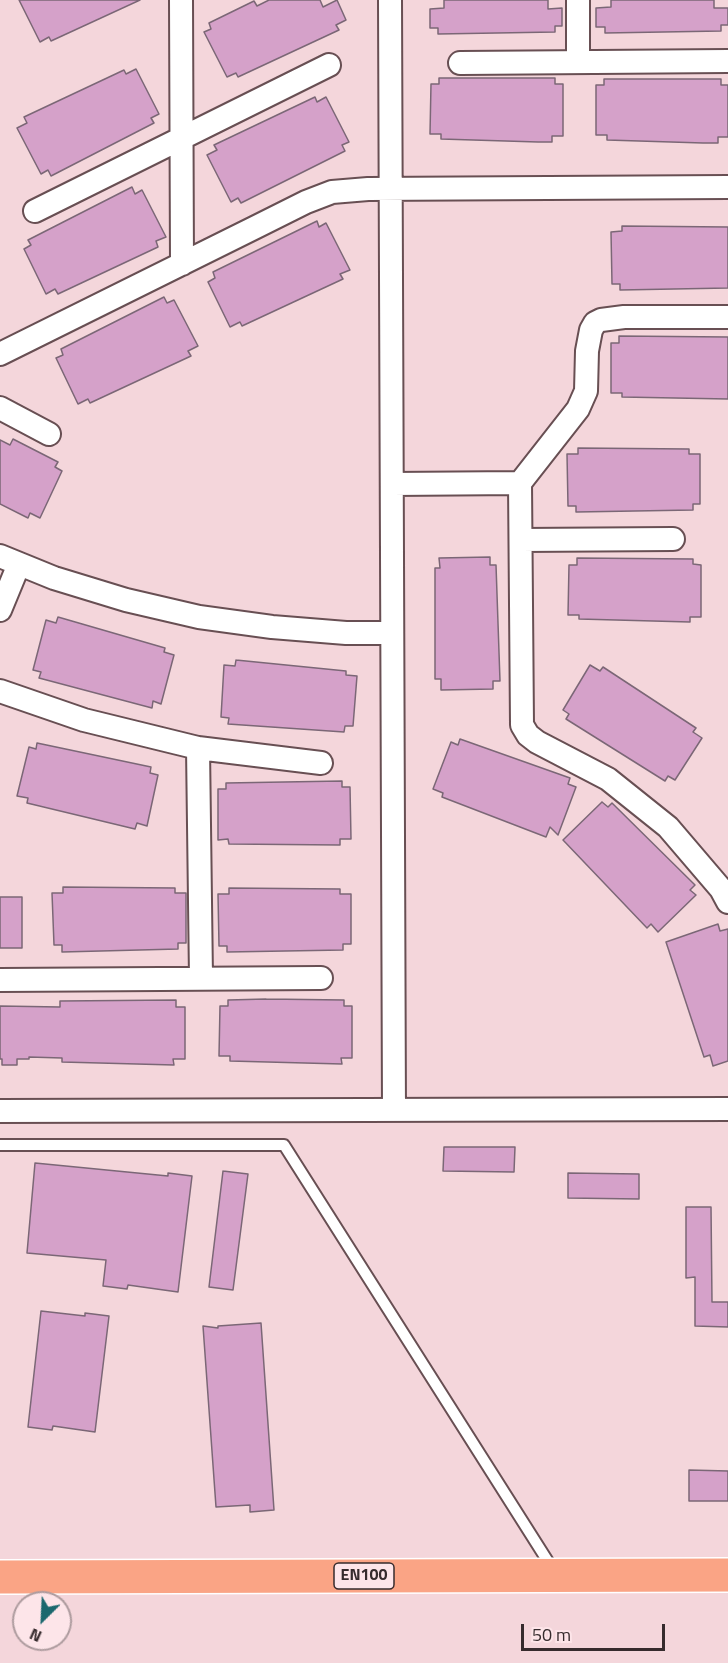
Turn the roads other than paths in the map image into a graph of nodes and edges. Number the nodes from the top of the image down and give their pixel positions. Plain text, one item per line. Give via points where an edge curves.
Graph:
1 (181, 0) edge
2 (390, 0) edge
3 (578, 0) edge
4 (728, 61) edge
5 (578, 62) junction
6 (460, 63) dead end
7 (329, 65) dead end
8 (182, 138) junction
9 (728, 187) edge
10 (390, 189) junction
11 (35, 211) dead end
12 (183, 264) junction
13 (728, 317) edge
14 (0, 354) edge
15 (0, 408) edge
16 (49, 434) dead end
17 (520, 483) junction
18 (392, 484) junction
19 (672, 539) dead end
20 (521, 540) junction
21 (10, 560) edge
22 (0, 610) edge
23 (391, 633) junction
24 (0, 691) edge
25 (198, 748) junction
26 (321, 763) dead end
27 (728, 902) edge
28 (201, 978) junction
29 (321, 978) dead end
30 (0, 980) edge
31 (728, 1109) edge
32 (394, 1110) junction
33 (0, 1111) edge
34 (0, 1145) edge
35 (728, 1575) edge
36 (0, 1576) edge
37 (557, 1576) junction

1 - 8 street
2 - 10 street
3 - 5 street
4 - 5 street
5 - 6 street
7 - 8 street
8 - 11 street
8 - 12 street
9 - 10 street
10 - 12 street via 332,192
10 - 18 street
12 - 14 street
13 - 17 street via 624,317 595,323 587,351 586,391 578,409
15 - 16 street
17 - 18 street
17 - 20 street
18 - 23 street
19 - 20 street
20 - 27 street via 522,726 537,742 608,779 668,827
21 - 22 street
21 - 23 street via 126,600 199,617 272,627
23 - 32 street
24 - 25 street via 84,720
25 - 26 street
25 - 28 street
28 - 29 street
28 - 30 street
31 - 32 street
32 - 33 street
34 - 37 lane via 284,1145
35 - 37 highway, EN100
36 - 37 highway, EN100

